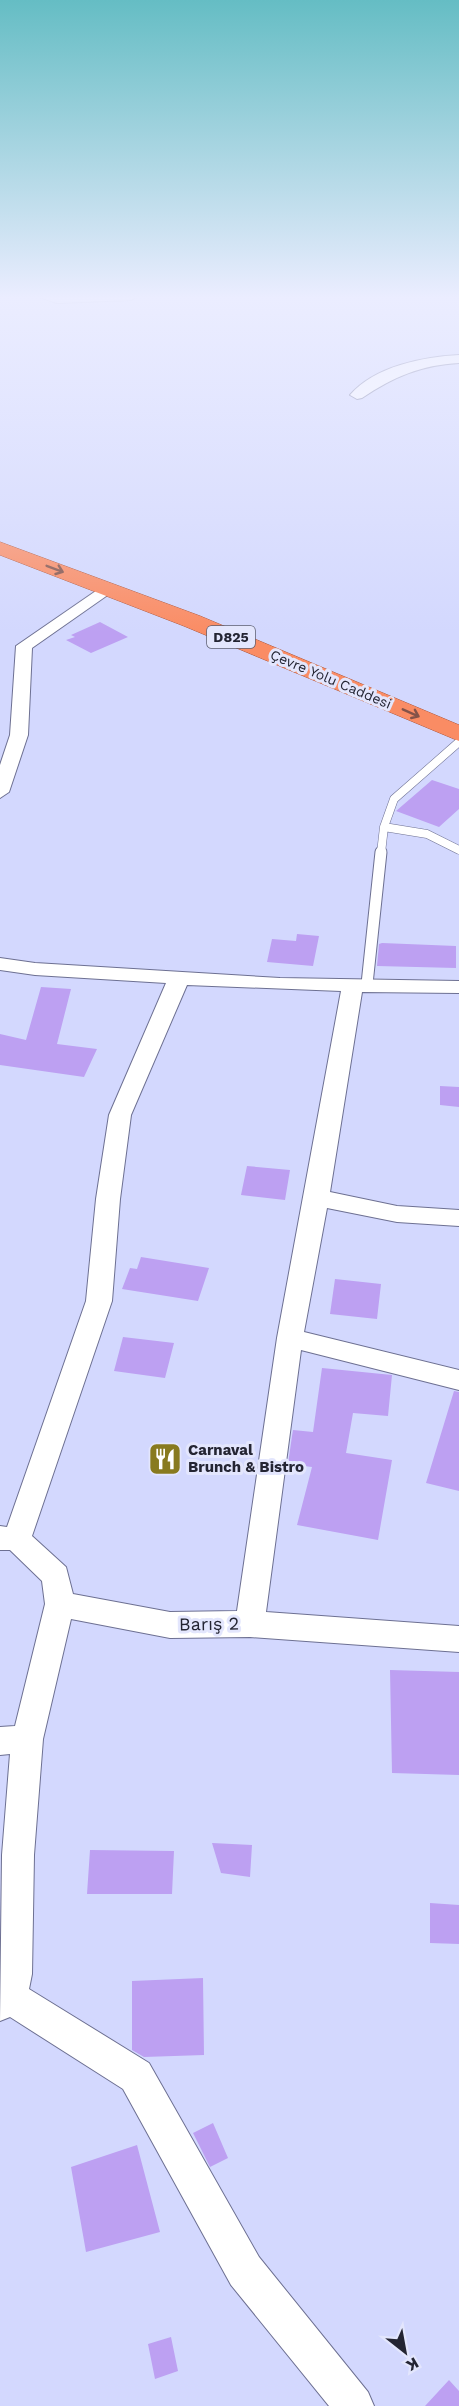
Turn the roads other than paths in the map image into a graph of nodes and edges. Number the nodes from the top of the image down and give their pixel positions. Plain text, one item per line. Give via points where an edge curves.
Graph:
1 (0, 527) edge
2 (0, 548) edge
3 (106, 588) junction
4 (395, 684) dead end
5 (459, 734) edge
6 (459, 742) edge
7 (7, 756) edge
8 (0, 792) edge
9 (384, 827) junction
10 (459, 850) edge
11 (0, 964) edge
12 (180, 976) junction
13 (360, 984) junction
14 (459, 987) edge
15 (316, 1198) junction
16 (459, 1218) edge
17 (290, 1338) junction
18 (459, 1380) edge
19 (9, 1539) edge
20 (60, 1604) junction
21 (250, 1624) junction
22 (459, 1639) edge
23 (13, 1740) edge
24 (5, 2001) edge
25 (354, 2406) edge

1 - 4 highway, Çevre Yolu Caddesi / D825
2 -> 3 highway, Çevre Yolu Caddesi / D825
3 -> 5 highway, Çevre Yolu Caddesi / D825
3 - 7 street via 24,646 19,735
6 - 9 lane via 394,799
7 - 8 street
9 - 10 lane via 427,834
9 - 13 lane
11 - 12 street
12 - 13 street via 280,984
12 - 19 street via 120,1115 99,1301
13 - 14 street
13 - 15 street
15 - 16 street via 397,1214
15 - 17 street
17 - 18 street
17 - 21 street
19 - 20 street via 56,1575
20 - 21 street, Barış 2 via 170,1625
20 - 23 street
21 - 22 street, Barış 2
23 - 24 street via 18,1855 15,1974
24 - 25 street via 136,2076 245,2271

